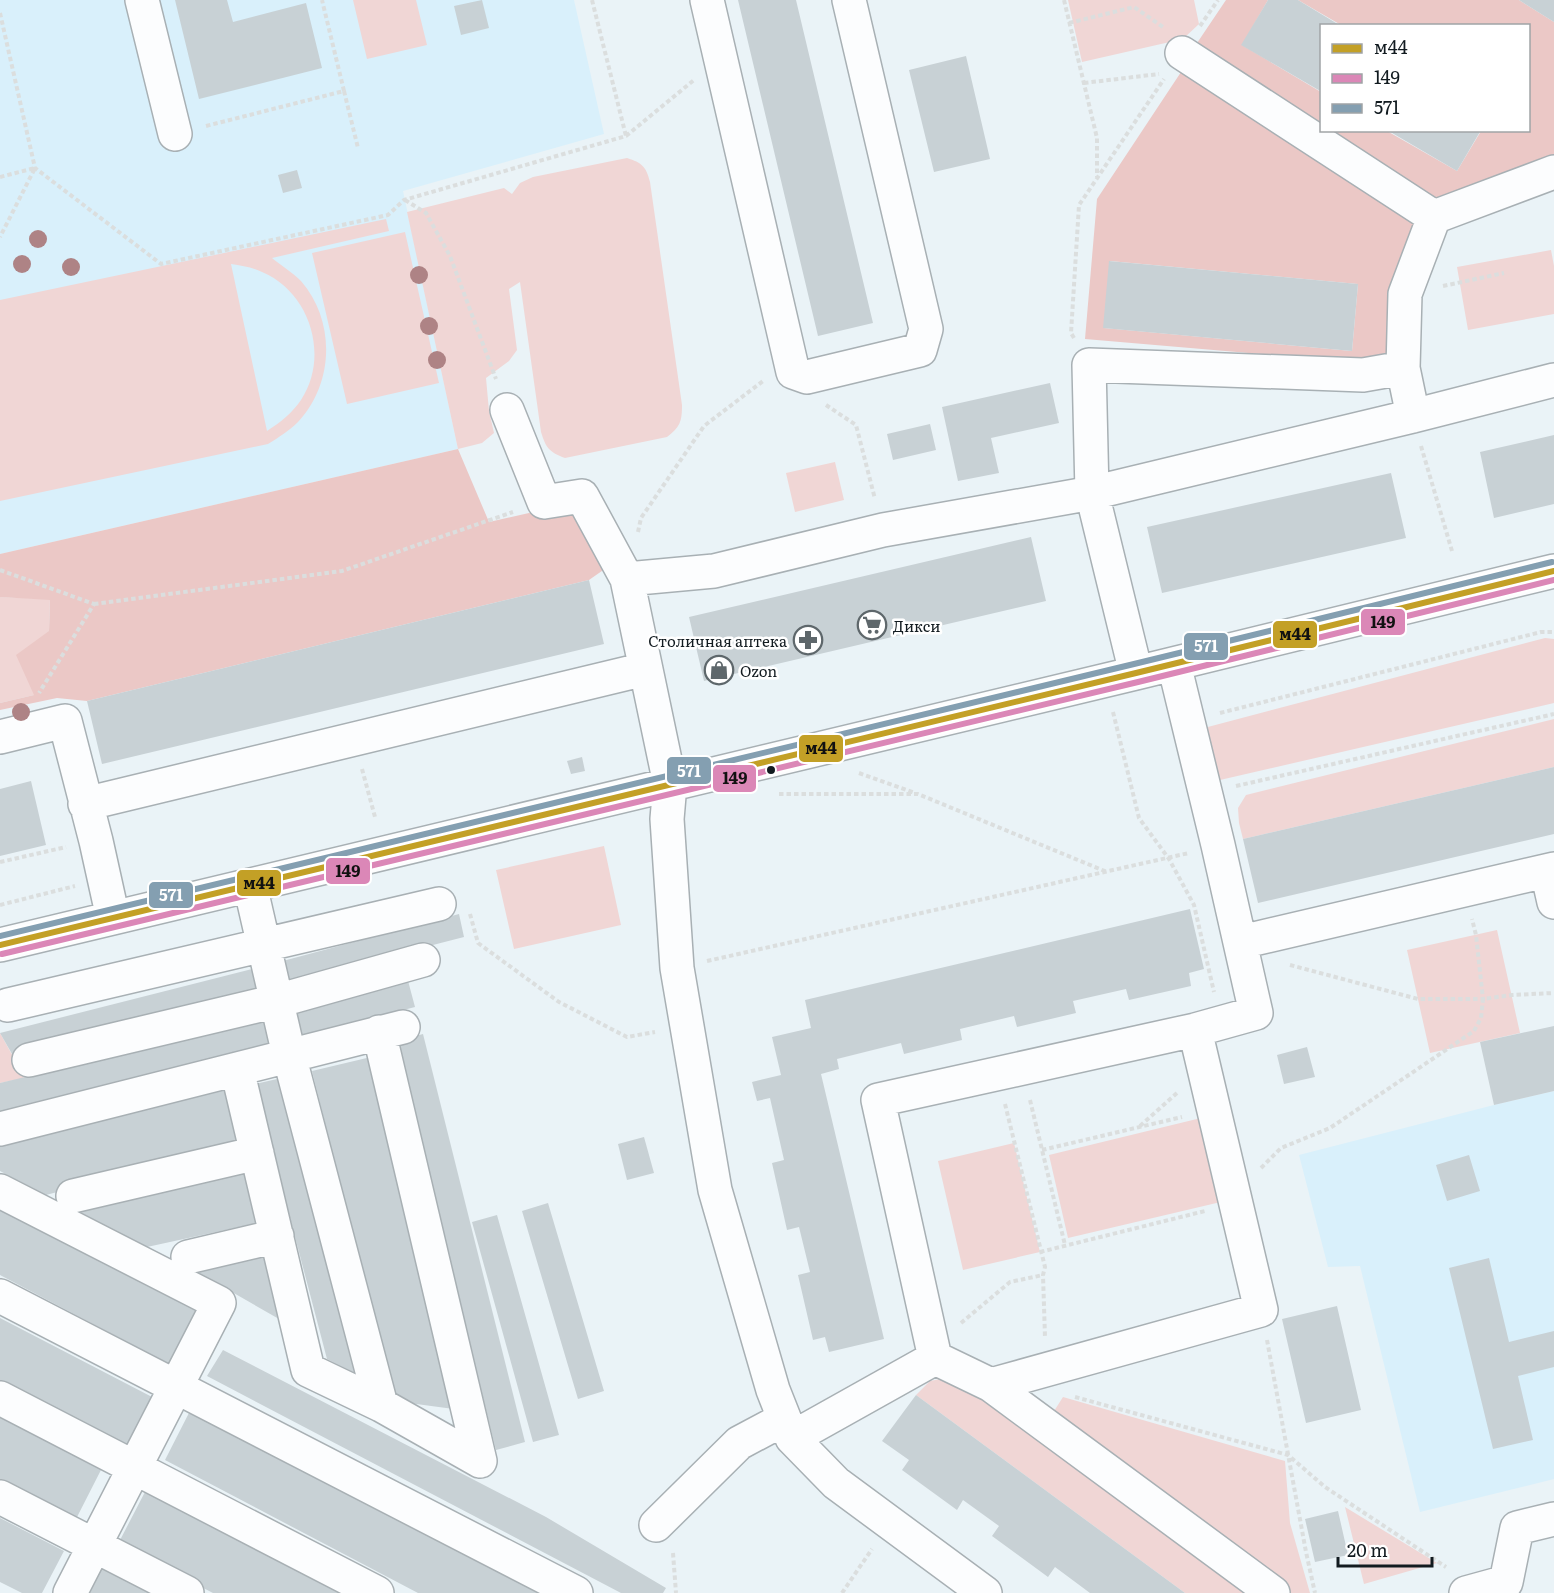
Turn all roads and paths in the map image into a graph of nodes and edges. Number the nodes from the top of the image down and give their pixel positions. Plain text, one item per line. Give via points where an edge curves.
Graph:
1 (142, 0) edge
2 (322, 0) edge
3 (592, 0) edge
4 (707, 0) edge
5 (849, 0) edge
6 (1064, 0) edge
7 (1218, 0) edge
8 (0, 13) edge
9 (1069, 23) junction
10 (1185, 49) junction
11 (720, 57) junction
12 (1084, 82) junction
13 (344, 91) junction
14 (175, 134) joint
15 (626, 136) junction
16 (358, 148) dead end
17 (35, 168) junction
18 (1554, 172) edge
19 (0, 177) edge
20 (1097, 178) junction
21 (404, 200) junction
22 (1434, 217) junction
23 (0, 237) edge
24 (1504, 273) dead end
25 (1460, 282) dead end
26 (1089, 365) junction
27 (1403, 368) junction
28 (793, 372) junction
29 (1554, 380) edge
30 (820, 402) dead end
31 (507, 410) joint
32 (1413, 416) junction
33 (1092, 493) junction
34 (544, 502) junction
35 (883, 530) junction
36 (1452, 551) dead end
37 (0, 570) edge
38 (1554, 571) edge
39 (627, 579) junction
40 (94, 604) junction
41 (1554, 632) edge
42 (1174, 664) junction
43 (645, 669) junction
44 (1136, 673) junction
45 (35, 700) dead end
46 (1113, 712) dead end
47 (1554, 714) edge
48 (1188, 721) junction
49 (0, 737) edge
50 (355, 739) junction
51 (870, 770) dead end
52 (670, 784) junction
53 (794, 789) dead end
54 (1205, 793) junction
55 (918, 794) junction
56 (86, 804) junction
57 (375, 817) dead end
58 (96, 841) junction
59 (1218, 845) junction
60 (1169, 859) junction
61 (0, 862) edge
62 (1550, 870) edge
63 (1107, 872) junction
64 (104, 879) junction
65 (250, 885) junction
66 (1466, 890) junction
67 (1554, 902) edge
68 (0, 904) edge
69 (454, 907) joint
70 (113, 918) junction
71 (1240, 942) junction
72 (0, 945) edge
73 (264, 945) junction
74 (423, 960) dead end
75 (1284, 963) dead end
76 (677, 968) junction
77 (1554, 993) edge
78 (1483, 999) junction
79 (277, 1001) junction
80 (8, 1005) dead end
81 (687, 1026) junction
82 (1208, 1026) junction
83 (290, 1055) junction
84 (29, 1060) dead end
85 (1204, 1067) junction
86 (237, 1069) junction
87 (1010, 1071) junction
88 (1214, 1110) junction
89 (1140, 1127) junction
90 (0, 1129) edge
91 (1042, 1150) junction
92 (257, 1153) junction
93 (0, 1191) edge
94 (73, 1196) dead end
95 (1236, 1199) junction
96 (277, 1236) junction
97 (1065, 1245) junction
98 (1040, 1252) junction
99 (188, 1257) dead end
100 (1043, 1275) junction
101 (0, 1296) edge
102 (1262, 1310) junction
103 (936, 1358) junction
104 (1045, 1370) junction
105 (991, 1385) junction
106 (176, 1387) junction
107 (1069, 1395) dead end
108 (0, 1398) edge
109 (381, 1405) junction
110 (788, 1428) junction
111 (1288, 1455) junction
112 (134, 1468) junction
113 (0, 1497) edge
114 (1554, 1519) edge
115 (890, 1522) junction
116 (656, 1525) joint
117 (94, 1546) junction
118 (1473, 1591) edge
119 (70, 1593) edge
120 (186, 1593) edge
121 (377, 1593) edge
122 (576, 1593) edge
123 (676, 1593) edge
124 (842, 1593) edge
125 (985, 1593) edge
126 (1274, 1593) edge
127 (1315, 1593) edge

1 - 14 street
2 - 13 path
3 - 15 path
4 - 11 street
5 - 28 street via 926,329 920,350 807,377
6 - 9 path
7 - 10 path
8 - 17 path
9 - 10 path via 1134,7
9 - 12 path
10 - 22 street
11 - 15 path
11 - 28 street
12 - 20 path via 1097,138
12 - 20 path via 1169,73
13 - 14 path
13 - 16 path
15 - 21 path
17 - 19 path
17 - 21 path via 161,264 387,215
17 - 23 path
18 - 22 street
20 - 26 path via 1079,205 1071,333
21 - 31 path via 426,213 450,256
22 - 27 street via 1405,294
24 - 25 path
26 - 27 street via 1363,375
26 - 33 street
27 - 32 street
28 - 39 path via 775,372 704,426 641,519
29 - 32 street
30 - 35 path via 856,426
31 - 34 street
32 - 33 street
32 - 36 path
33 - 35 street
33 - 44 street
34 - 39 street via 582,495
34 - 40 path via 342,571
35 - 39 street via 714,571
37 - 40 path
38 - 42 street
39 - 43 street
40 - 45 path
41 - 48 path via 1541,632
42 - 44 street
42 - 48 street
43 - 50 street
43 - 52 street
44 - 52 street
46 - 60 path via 1139,818
47 - 54 path
48 - 54 street
49 - 56 street via 65,721
50 - 56 street
50 - 57 path
51 - 55 path via 858,773
52 - 65 street
52 - 76 street via 667,819
53 - 55 path via 772,794
54 - 59 street
55 - 63 path
56 - 58 street
58 - 61 path
58 - 64 street
59 - 60 path
59 - 71 street
60 - 63 path
60 - 82 path via 1194,905
62 - 66 street
62 - 67 street
63 - 76 path
64 - 68 path
64 - 70 street
65 - 70 street
65 - 73 street
66 - 71 street
66 - 78 path
69 - 73 street
69 - 81 path via 478,943 559,1002 627,1037
70 - 72 street
71 - 82 street via 1257,1013
73 - 79 street
73 - 80 street
74 - 79 street
75 - 78 path via 1418,999
76 - 81 street
77 - 78 path
78 - 95 path via 1481,1018 1474,1031 1330,1128 1281,1148
79 - 83 street
79 - 84 street
81 - 110 street via 715,1190 773,1390
82 - 85 street
82 - 87 street
83 - 86 street
83 - 109 street
83 - 109 street via 391,1029 480,1461
85 - 88 street
85 - 89 path
86 - 90 street
86 - 92 street
87 - 91 path
87 - 98 path
87 - 103 street via 878,1100
88 - 89 path
88 - 95 street
89 - 91 path
91 - 97 path
92 - 94 street
92 - 96 street
93 - 106 street via 219,1303
95 - 97 path
95 - 102 street
96 - 99 street
96 - 109 street via 308,1370
97 - 98 path
98 - 100 path via 1045,1267
100 - 103 path via 1010,1282 949,1333
100 - 104 path
101 - 106 street
102 - 104 street
102 - 111 path
103 - 105 street
103 - 110 street
104 - 105 street
105 - 126 street
106 - 112 street
106 - 122 street
107 - 111 path
108 - 112 street
110 - 115 street via 836,1483
110 - 116 street via 739,1443
111 - 118 path via 1325,1487
111 - 127 path
112 - 117 street
112 - 121 street
113 - 117 street
114 - 118 street via 1517,1528 1506,1582
115 - 124 path
115 - 125 street
116 - 123 path via 673,1546
117 - 119 street
117 - 120 street

